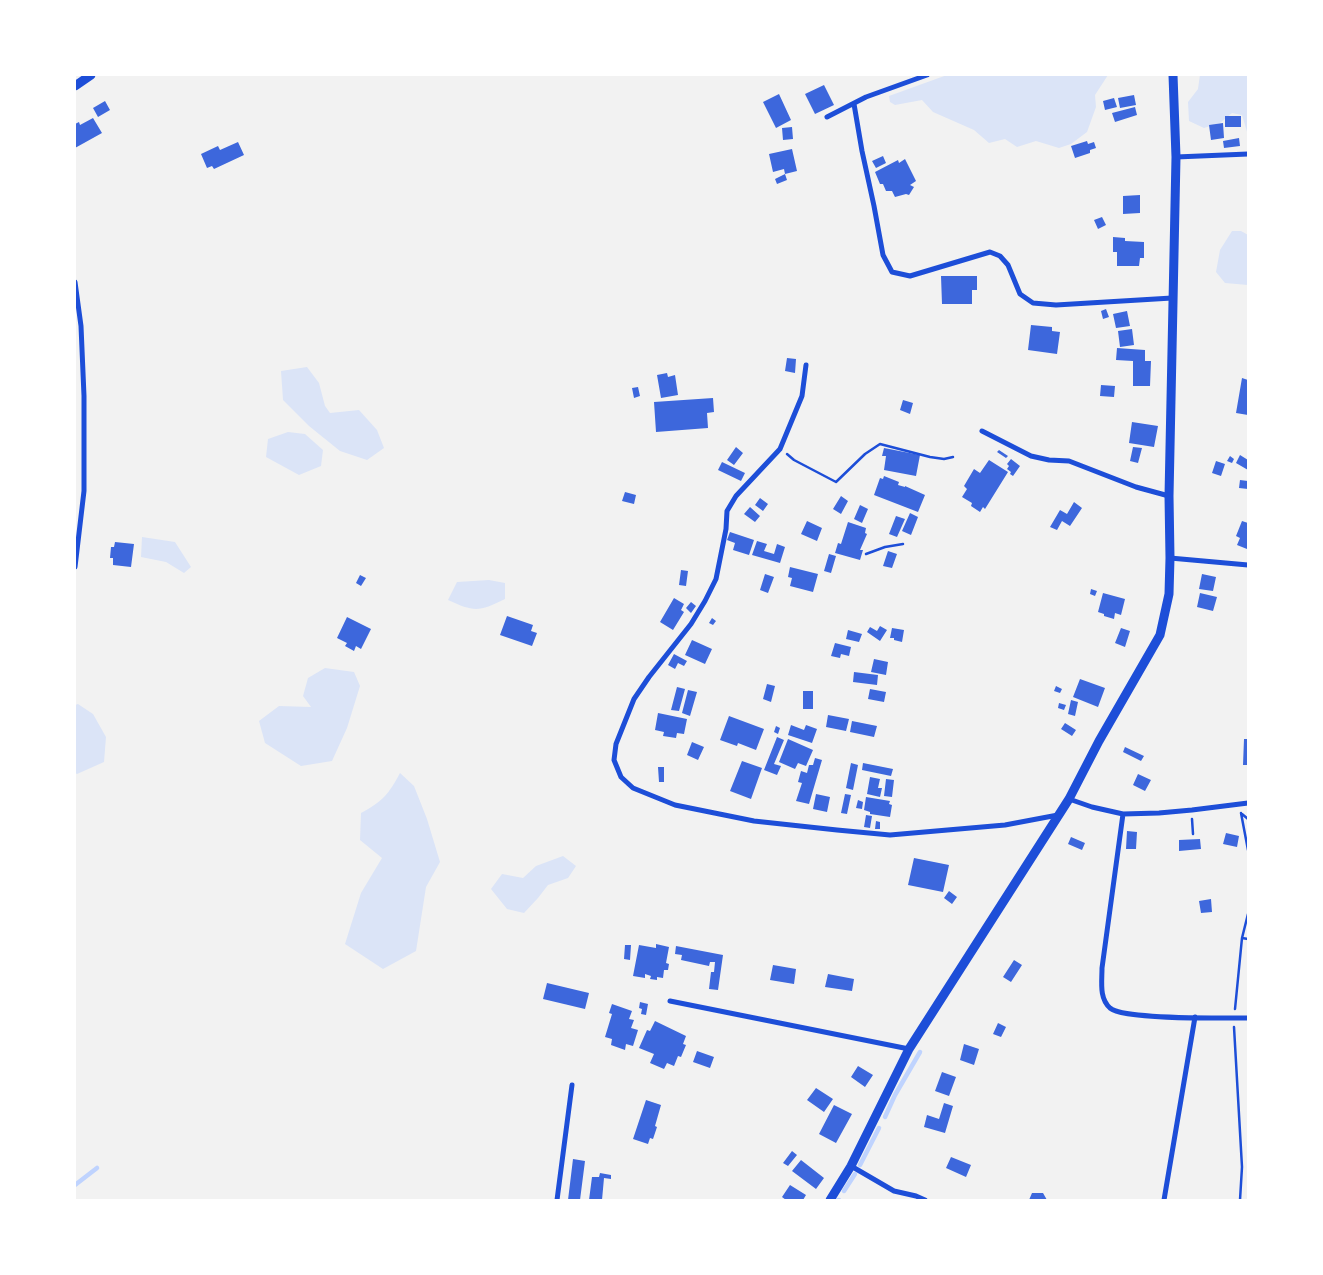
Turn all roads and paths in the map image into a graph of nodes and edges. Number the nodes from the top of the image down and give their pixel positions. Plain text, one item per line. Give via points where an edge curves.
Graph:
1 (91, 75) edge
2 (927, 75) edge
3 (1173, 75) edge
4 (75, 86) edge
5 (854, 104) junction
6 (827, 117) dead end
7 (1248, 154) edge
8 (1176, 157) junction
9 (75, 282) edge
10 (1172, 298) junction
11 (806, 365) dead end
12 (982, 432) dead end
13 (780, 449) junction
14 (953, 457) dead end
15 (1169, 496) junction
16 (903, 544) dead end
17 (866, 554) dead end
18 (1170, 558) junction
19 (1248, 565) edge
20 (75, 567) edge
21 (1069, 799) junction
22 (1248, 802) edge
23 (1239, 805) junction
24 (1192, 810) junction
25 (1241, 813) junction
26 (1058, 814) junction
27 (1123, 814) junction
28 (1248, 819) edge
29 (1193, 834) dead end
30 (1248, 850) edge
31 (1248, 914) edge
32 (1242, 938) junction
33 (1248, 940) edge
34 (670, 1001) dead end
35 (1195, 1017) junction
36 (1234, 1018) junction
37 (1248, 1018) edge
38 (909, 1049) junction
39 (572, 1085) dead end
40 (851, 1166) junction
41 (557, 1200) edge
42 (830, 1200) edge
43 (924, 1200) edge
44 (1164, 1200) edge
45 (1240, 1200) edge

1 - 4 street
2 - 5 street
3 - 8 street
5 - 6 street
5 - 10 street via 883,256 892,272 910,276 990,252 1000,256 1008,265 1020,294 1033,303 1056,305
7 - 8 street
8 - 10 street
9 - 20 street via 81,336 84,491
10 - 15 street
11 - 13 street via 802,396
12 - 15 street via 1031,456 1069,461
13 - 14 path via 836,482 880,444 930,457
13 - 26 street via 736,496 728,511 716,579 706,601 634,699 616,744 614,760 621,776 633,788 675,805 754,821 890,835 1006,825
15 - 18 street
16 - 17 path
18 - 19 street
18 - 21 street via 1169,594 1160,636
21 - 26 street
21 - 27 street via 1092,808
22 - 23 street
23 - 24 street
23 - 25 path
24 - 27 street
24 - 29 path
25 - 28 path
25 - 30 path
26 - 38 street
27 - 35 street via 1102,968 1104,1000 1116,1012 1139,1016
31 - 32 path
32 - 33 path
32 - 36 path
34 - 38 street
35 - 36 street
35 - 44 street
36 - 37 street
36 - 45 path via 1242,1167
38 - 40 street
39 - 41 street
40 - 42 street
40 - 43 street via 894,1191

